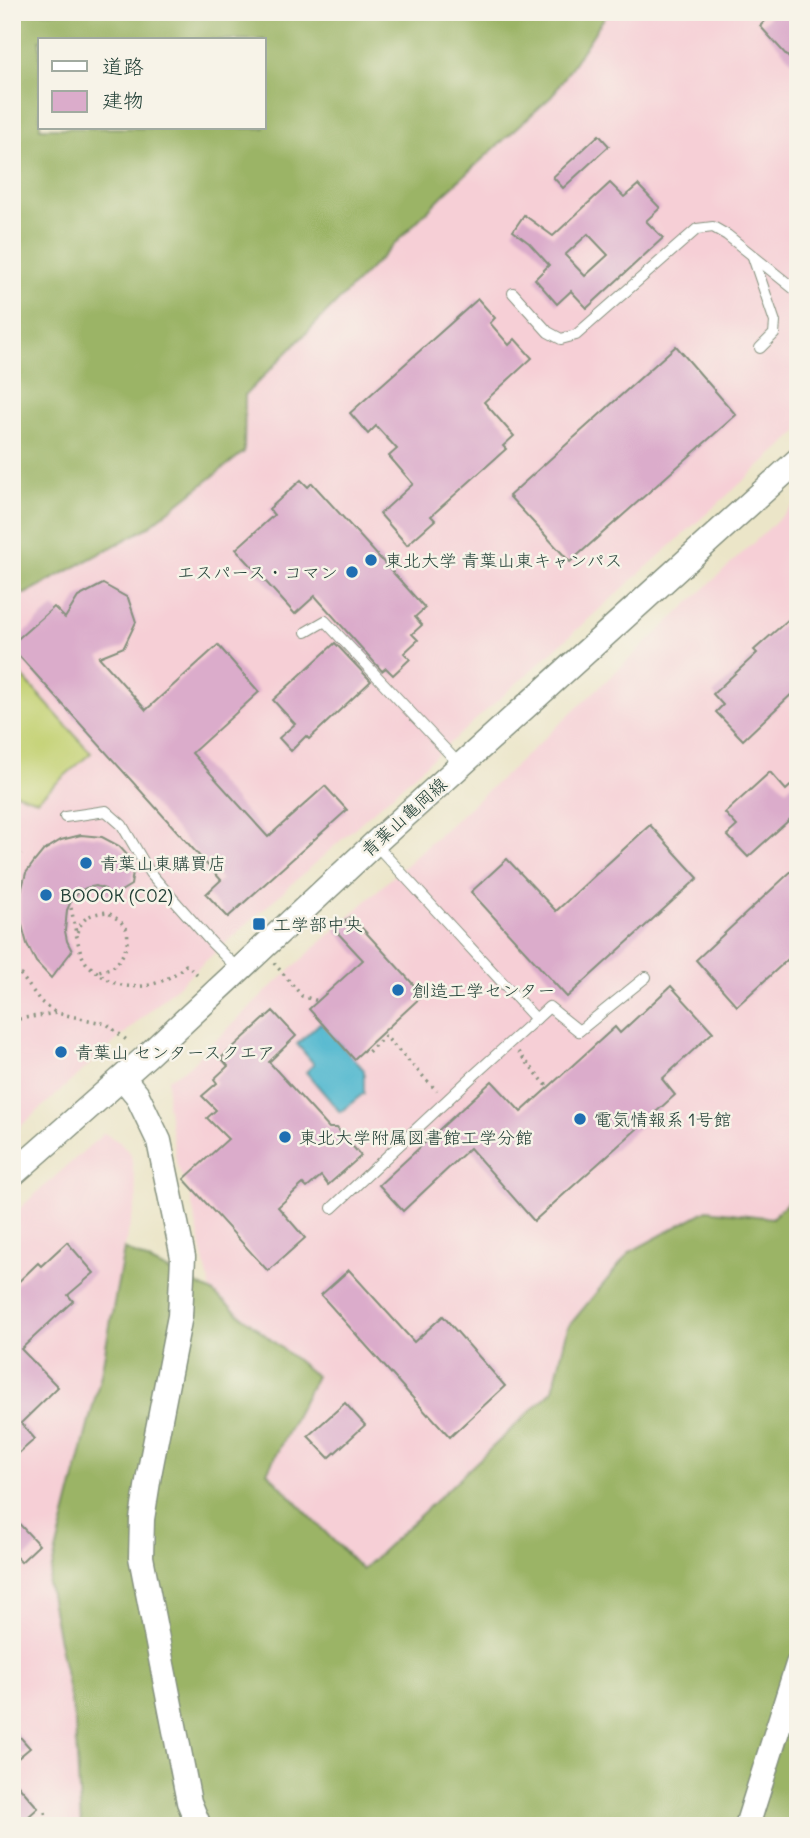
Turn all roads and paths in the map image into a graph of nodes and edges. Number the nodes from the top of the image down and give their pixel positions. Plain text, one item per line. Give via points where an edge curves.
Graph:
1 (753, 256) junction
2 (798, 292) edge
3 (513, 293) dead end
4 (760, 348) dead end
5 (798, 460) edge
6 (306, 632) dead end
7 (461, 766) junction
8 (65, 817) dead end
9 (375, 844) junction
10 (22, 854) dead end
11 (12, 863) edge
12 (71, 908) dead end
13 (77, 934) junction
14 (261, 949) junction
15 (12, 962) edge
16 (239, 969) junction
17 (96, 972) junction
18 (197, 974) dead end
19 (646, 977) dead end
20 (318, 1001) dead end
21 (57, 1013) junction
22 (536, 1019) junction
23 (12, 1020) edge
24 (129, 1042) dead end
25 (510, 1042) junction
26 (363, 1050) dead end
27 (123, 1078) junction
28 (548, 1087) dead end
29 (446, 1101) junction
30 (481, 1138) dead end
31 (485, 1143) dead end
32 (12, 1175) edge
33 (332, 1208) dead end
34 (798, 1664) edge
35 (45, 1812) dead end
36 (48, 1826) edge
37 (199, 1826) edge
38 (747, 1826) edge

1 - 2 lane
1 - 3 lane via 713,227 696,229 576,335 561,339 548,332
1 - 4 lane via 775,322 774,334
5 - 7 street, 青葉山亀岡線
6 - 7 lane via 325,621
7 - 9 street, 青葉山亀岡線
8 - 16 lane via 106,811 122,825 150,873
9 - 14 street, 青葉山亀岡線
9 - 22 lane
10 - 11 path
12 - 13 path
13 - 17 path via 84,961
13 - 17 path via 90,915 107,912 127,932 124,953 112,967
14 - 16 street, 青葉山亀岡線
14 - 20 path via 302,996
15 - 21 path via 41,1002
16 - 27 street, 青葉山亀岡線
17 - 18 path via 118,985 138,988 175,975 186,965
19 - 22 lane via 579,1031 549,1007
21 - 23 path
21 - 24 path via 107,1024
22 - 25 lane
25 - 28 path
25 - 29 lane
26 - 29 path via 367,1053 385,1036
27 - 32 street, 青葉山亀岡線
27 - 37 street via 137,1095 159,1141 183,1257 180,1316 149,1475 141,1557 189,1802
29 - 33 lane
30 - 31 path
34 - 38 street
35 - 36 path

